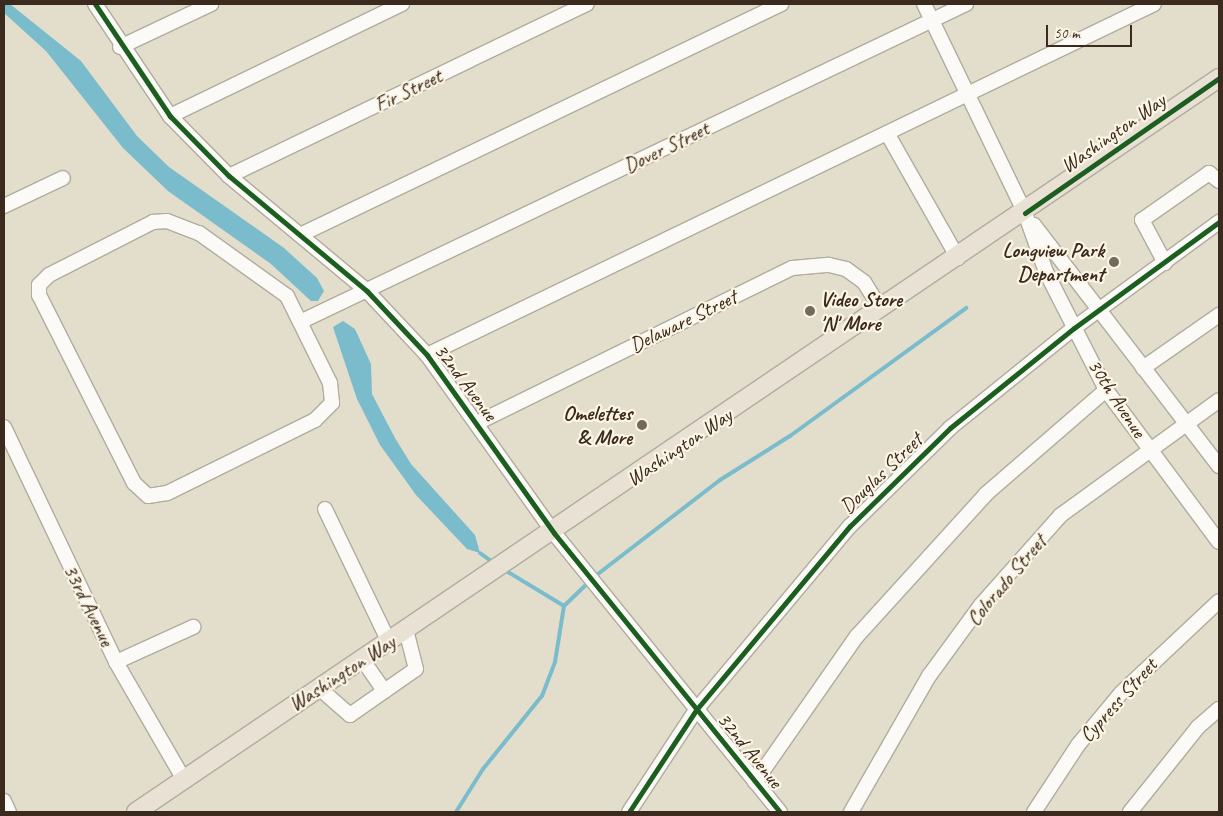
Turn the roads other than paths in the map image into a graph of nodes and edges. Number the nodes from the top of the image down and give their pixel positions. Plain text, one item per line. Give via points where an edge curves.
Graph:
1 (94, 4) edge
2 (211, 4) edge
3 (402, 4) edge
4 (587, 4) edge
5 (781, 4) edge
6 (924, 4) edge
7 (966, 4) edge
8 (1154, 4) edge
9 (932, 20) junction
10 (120, 48) junction
11 (1219, 78) edge
12 (967, 94) junction
13 (170, 116) junction
14 (887, 133) junction
15 (229, 176) junction
16 (63, 178) dead end
17 (1219, 180) edge
18 (4, 206) edge
19 (1025, 213) junction
20 (1219, 222) edge
21 (300, 235) junction
22 (958, 258) junction
23 (1165, 263) junction
24 (367, 291) junction
25 (881, 309) junction
26 (1098, 311) junction
27 (1219, 315) edge
28 (300, 322) junction
29 (1074, 328) junction
30 (427, 356) junction
31 (1143, 368) junction
32 (1106, 390) junction
33 (1219, 400) edge
34 (1186, 422) junction
35 (477, 423) junction
36 (4, 427) edge
37 (1150, 447) junction
38 (1219, 466) edge
39 (325, 508) dead end
40 (554, 533) junction
41 (1219, 542) edge
42 (1219, 601) edge
43 (193, 627) dead end
44 (406, 630) junction
45 (389, 642) junction
46 (362, 659) junction
47 (116, 662) junction
48 (319, 688) junction
49 (384, 691) junction
50 (1219, 709) edge
51 (696, 710) junction
52 (183, 778) junction
53 (755, 782) junction
54 (4, 801) edge
55 (9, 812) edge
56 (136, 812) edge
57 (629, 812) edge
58 (780, 812) edge
59 (851, 812) edge
60 (1034, 812) edge
61 (1130, 812) edge

1 - 10 street, 32nd Avenue
2 - 10 street
3 - 13 street
4 - 15 street, Fir Street
5 - 21 street
6 - 9 street, 30th Avenue
7 - 9 street, Dover Street
8 - 12 street
9 - 12 street, 30th Avenue
9 - 24 street, Dover Street
10 - 13 street, 32nd Avenue
11 - 19 main road, Washington Way
12 - 14 street
12 - 19 street, 30th Avenue
13 - 15 street, 32nd Avenue
14 - 22 street
14 - 30 street
15 - 21 street, 32nd Avenue
16 - 18 street
17 - 23 street via 1209,173 1142,220
19 - 22 main road, Washington Way
19 - 26 street, 30th Avenue
19 - 29 street, 30th Avenue
20 - 23 street, Douglas Street
21 - 24 street, 32nd Avenue
22 - 25 main road, Washington Way
23 - 26 street, Douglas Street
24 - 28 street, Dover Street
24 - 30 street, 32nd Avenue
25 - 35 street, Delaware Street via 864,282 846,269 829,265 792,268
25 - 40 main road, Washington Way
26 - 29 street, Douglas Street
26 - 31 street, 30th Avenue
27 - 31 street
28 - 28 street via 330,383 332,404 315,420 167,493 148,496 134,483 39,295 39,285 49,275 136,231 167,220 199,233 287,296
29 - 32 street, 30th Avenue
29 - 51 street, Douglas Street via 950,428 850,526
30 - 35 street, 32nd Avenue
31 - 34 street, 30th Avenue
32 - 37 street, 30th Avenue
32 - 53 street via 986,494 857,636
33 - 34 street, Colorado Street
34 - 37 street, Colorado Street
34 - 38 street, 30th Avenue
35 - 40 street, 32nd Avenue
36 - 47 street, 33rd Avenue
37 - 41 street, 30th Avenue
37 - 59 street, Colorado Street via 1062,515 981,605 929,676
39 - 45 street
40 - 44 main road, Washington Way
40 - 51 street, 32nd Avenue
42 - 60 street, Cypress Street via 1121,692 1078,745
43 - 47 street
44 - 45 main road, Washington Way
44 - 49 street via 416,670
45 - 46 main road, Washington Way
46 - 48 main road, Washington Way
46 - 49 street
47 - 52 street, 33rd Avenue
48 - 49 street via 350,716
48 - 52 main road, Washington Way
50 - 61 street via 1198,727
51 - 53 street, 32nd Avenue
51 - 57 street, Douglas Street
52 - 56 main road, Washington Way
53 - 58 street, 32nd Avenue
54 - 55 street

